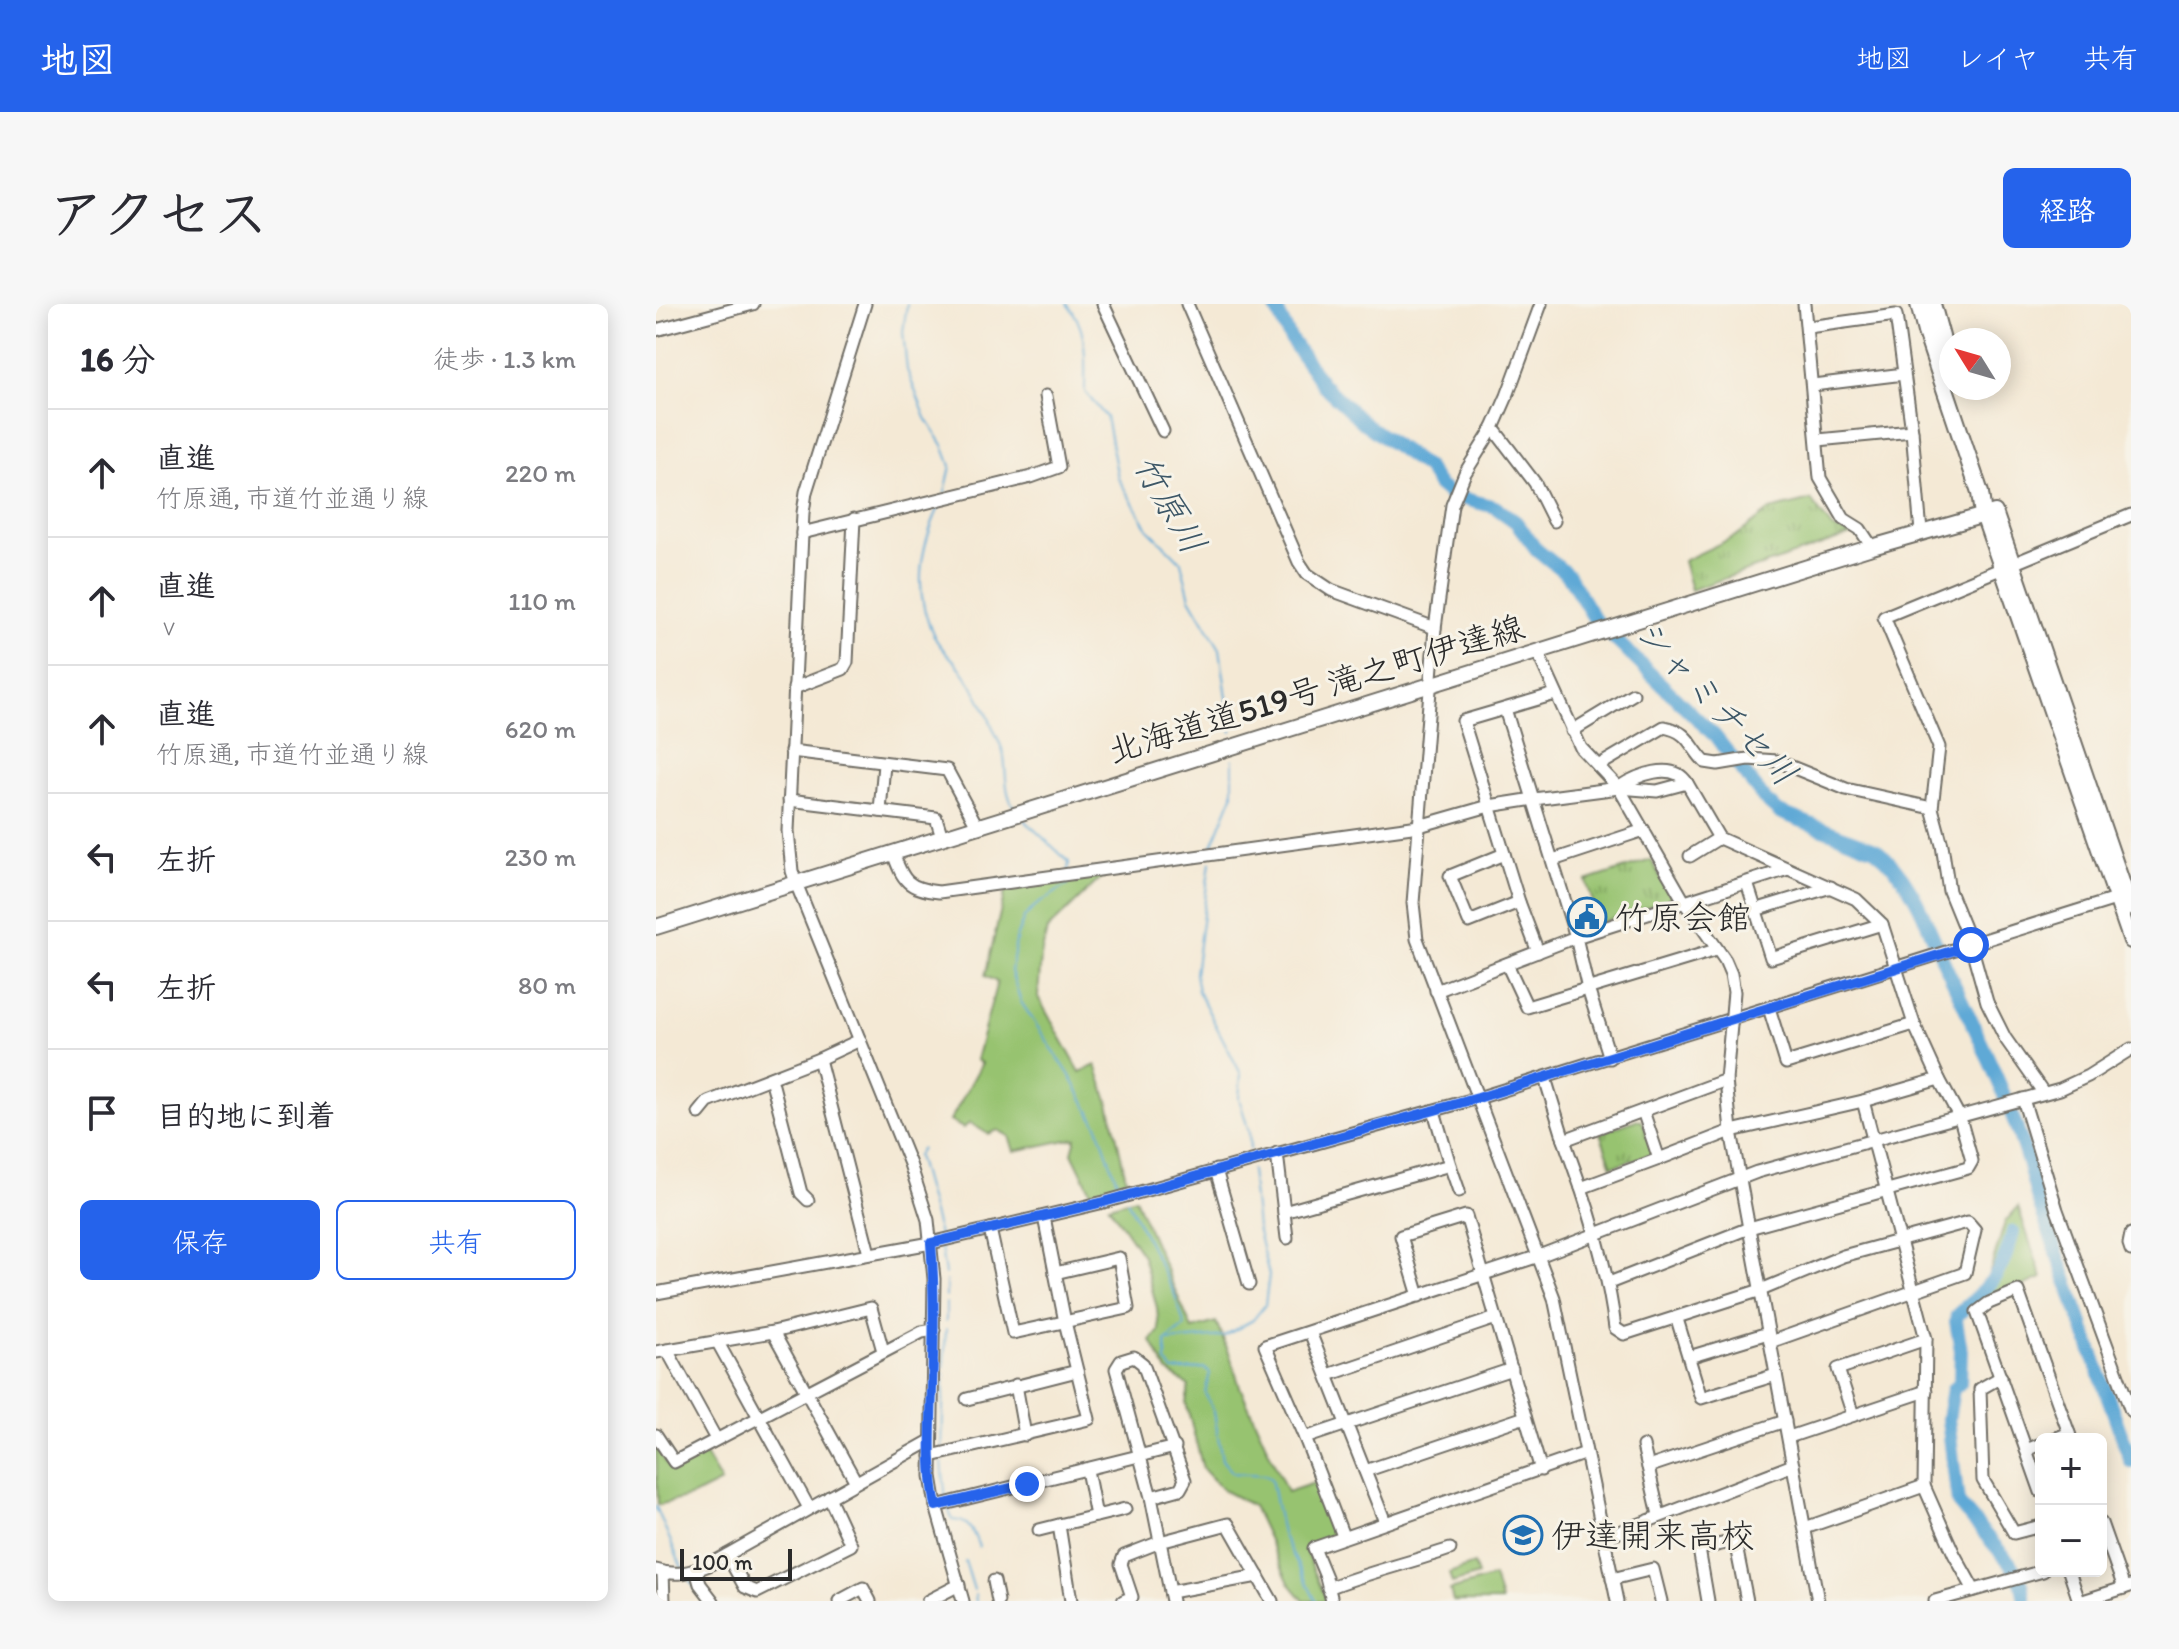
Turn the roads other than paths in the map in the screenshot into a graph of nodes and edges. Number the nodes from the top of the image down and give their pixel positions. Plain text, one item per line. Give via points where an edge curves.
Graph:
1 (753, 304) edge
2 (865, 304) edge
3 (1103, 304) edge
4 (1187, 304) edge
5 (1541, 304) edge
6 (1804, 304) edge
7 (1919, 304) edge
8 (1932, 304) edge
9 (1808, 327) junction
10 (1939, 329) edge
11 (656, 330) edge
12 (1904, 374) junction
13 (1813, 385) junction
14 (1046, 396) dead end
15 (1958, 400) edge
16 (1493, 428) junction
17 (1163, 431) dead end
18 (1912, 431) junction
19 (1818, 440) junction
20 (1989, 514) junction
21 (2131, 515) edge
22 (854, 519) junction
23 (1554, 521) dead end
24 (1921, 532) junction
25 (802, 533) junction
26 (1867, 548) junction
27 (2007, 566) junction
28 (1435, 628) junction
29 (1537, 651) junction
30 (1431, 685) junction
31 (794, 688) junction
32 (1555, 694) junction
33 (1633, 694) dead end
34 (1505, 709) junction
35 (1572, 731) junction
36 (791, 751) junction
37 (884, 764) junction
38 (1598, 766) junction
39 (1687, 783) junction
40 (1619, 788) junction
41 (1534, 799) junction
42 (789, 800) junction
43 (1489, 806) junction
44 (1932, 808) junction
45 (880, 811) junction
46 (977, 826) junction
47 (1419, 826) junction
48 (1644, 830) junction
49 (942, 837) junction
50 (1719, 838) junction
51 (893, 853) junction
52 (1504, 854) junction
53 (1690, 856) dead end
54 (1553, 860) junction
55 (1788, 869) junction
56 (796, 883) junction
57 (1747, 883) junction
58 (1831, 887) junction
59 (2125, 901) edge
60 (1519, 902) junction
61 (1685, 903) junction
62 (1755, 910) junction
63 (1882, 924) junction
64 (656, 927) edge
65 (1576, 937) junction
66 (2131, 941) edge
67 (1971, 945) junction
68 (1716, 950) junction
69 (1538, 952) junction
70 (1507, 964) junction
71 (1897, 967) junction
72 (1588, 989) junction
73 (1436, 991) junction
74 (1769, 1008) junction
75 (1731, 1020) junction
76 (1914, 1024) junction
77 (860, 1040) junction
78 (2131, 1049) edge
79 (1610, 1058) junction
80 (819, 1059) junction
81 (771, 1078) junction
82 (1545, 1078) junction
83 (1939, 1079) junction
84 (1726, 1080) junction
85 (2043, 1092) junction
86 (1478, 1098) junction
87 (2020, 1100) junction
88 (1863, 1101) junction
89 (1434, 1111) junction
90 (1643, 1111) junction
91 (699, 1113) dead end
92 (1960, 1118) junction
93 (1731, 1131) junction
94 (1564, 1140) junction
95 (1874, 1142) junction
96 (1277, 1153) junction
97 (1659, 1159) junction
98 (1450, 1165) junction
99 (1216, 1170) junction
100 (1739, 1179) junction
101 (1581, 1188) junction
102 (1459, 1191) dead end
103 (1886, 1191) junction
104 (808, 1200) dead end
105 (1284, 1212) junction
106 (1044, 1217) junction
107 (1749, 1228) junction
108 (990, 1229) junction
109 (1597, 1233) junction
110 (2131, 1234) edge
111 (1287, 1238) dead end
112 (1899, 1240) junction
113 (931, 1243) junction
114 (2131, 1250) edge
115 (869, 1253) junction
116 (1539, 1256) junction
117 (1055, 1273) junction
118 (1482, 1274) junction
119 (1609, 1283) junction
120 (1249, 1284) dead end
121 (1761, 1290) junction
122 (656, 1293) edge
123 (1913, 1293) junction
124 (1419, 1296) junction
125 (1496, 1318) junction
126 (1677, 1319) junction
127 (1065, 1322) junction
128 (934, 1330) junction
129 (773, 1332) junction
130 (1310, 1332) junction
131 (1769, 1338) junction
132 (1926, 1339) junction
133 (717, 1341) junction
134 (662, 1351) edge
135 (883, 1351) junction
136 (1689, 1357) junction
137 (1512, 1369) junction
138 (1077, 1371) junction
139 (1328, 1375) junction
140 (1776, 1375) junction
141 (2001, 1377) junction
142 (1016, 1385) junction
143 (1926, 1391) junction
144 (806, 1392) junction
145 (967, 1399) dead end
146 (2131, 1411) edge
147 (1853, 1415) junction
148 (759, 1417) junction
149 (1525, 1417) junction
150 (1785, 1421) junction
151 (1347, 1424) junction
152 (2069, 1433) edge
153 (656, 1435) edge
154 (1025, 1435) junction
155 (1789, 1437) junction
156 (1305, 1438) junction
157 (716, 1439) junction
158 (930, 1441) junction
159 (1643, 1446) dead end
160 (2035, 1446) edge
161 (1175, 1447) junction
162 (2026, 1450) junction
163 (1586, 1453) junction
164 (931, 1456) junction
165 (1140, 1457) junction
166 (1793, 1465) junction
167 (1648, 1467) junction
168 (1087, 1470) junction
169 (1541, 1470) junction
170 (1365, 1471) junction
171 (2035, 1475) edge
172 (856, 1482) junction
173 (1924, 1486) junction
174 (829, 1497) junction
175 (1151, 1497) junction
176 (936, 1506) junction
177 (809, 1508) junction
178 (1125, 1509) dead end
179 (1659, 1515) junction
180 (1096, 1516) junction
181 (1385, 1522) junction
182 (1059, 1525) junction
183 (1805, 1528) junction
184 (2035, 1528) edge
185 (1039, 1530) dead end
186 (1343, 1536) junction
187 (2107, 1537) edge
188 (1604, 1538) junction
189 (1160, 1542) junction
190 (1450, 1549) dead end
191 (727, 1555) junction
192 (664, 1572) edge
193 (691, 1572) junction
194 (2035, 1573) edge
195 (1258, 1576) junction
196 (2071, 1577) edge
197 (1612, 1579) junction
198 (994, 1581) dead end
199 (959, 1585) junction
200 (2128, 1587) edge
201 (1328, 1588) junction
202 (1974, 1590) junction
203 (1171, 1597) edge
204 (664, 1601) edge
205 (713, 1601) edge
206 (839, 1601) edge
207 (870, 1601) edge
208 (928, 1601) edge
209 (963, 1601) edge
210 (998, 1601) edge
211 (1071, 1601) edge
212 (1123, 1601) edge
213 (1272, 1601) edge
214 (1332, 1601) edge
215 (1617, 1601) edge
216 (1661, 1601) edge
217 (1708, 1601) edge
218 (1747, 1601) edge
219 (1818, 1601) edge
220 (1935, 1601) edge
221 (2081, 1601) edge

1 - 11 street
2 - 25 street via 806,492
3 - 17 street
4 - 28 street via 1307,574 1331,590
5 - 16 street
6 - 9 street
7 - 20 highway
8 - 10 highway
9 - 12 street via 1896,315
9 - 13 street
12 - 13 street
12 - 18 street
13 - 19 street
14 - 22 street via 1059,467
15 - 20 highway
16 - 23 street via 1535,483
16 - 28 street via 1452,505
18 - 19 street
18 - 24 street
19 - 26 street via 1820,478 1844,519 1860,529
20 - 24 main road, 北海道道519号 滝之町伊達線
20 - 27 main road
21 - 27 street
22 - 25 street
22 - 31 street via 847,662 843,669
24 - 26 main road, 北海道道519号 滝之町伊達線
25 - 31 street
26 - 29 main road, 北海道道519号 滝之町伊達線
27 - 44 street via 1884,617 1939,747
27 - 59 main road
28 - 30 street
29 - 30 main road, 北海道道519号 滝之町伊達線
29 - 32 street
30 - 46 main road, 北海道道519号 滝之町伊達線
30 - 47 street
31 - 36 street
32 - 34 street
32 - 35 street
33 - 35 street
34 - 41 street
34 - 43 street via 1463,721
35 - 38 street
36 - 37 street
36 - 42 street
37 - 45 street
37 - 46 street via 947,770
38 - 40 street
38 - 44 street via 1664,727 1680,731 1705,762 1777,761 1846,789
39 - 40 street via 1657,791
39 - 40 street via 1678,775 1654,773
39 - 50 street
40 - 41 street
40 - 48 street
41 - 43 street
41 - 54 street
42 - 45 street
42 - 56 street via 789,851
43 - 47 street
43 - 52 street
44 - 67 street via 1949,891
45 - 49 street via 936,818
46 - 49 main road, 北海道道519号 滝之町伊達線
47 - 51 street via 939,892 907,882
47 - 73 street via 1414,924
48 - 54 street
48 - 61 street
49 - 51 main road, 北海道道519号 滝之町伊達線
50 - 53 street
50 - 55 street
51 - 56 main road, 北海道道519号 滝之町伊達線
52 - 60 street
52 - 60 street via 1450,876 1469,922
54 - 65 street
55 - 57 street
55 - 58 street
56 - 64 main road, 北海道道519号 滝之町伊達線
56 - 77 street
57 - 61 street
57 - 62 street
58 - 62 street
58 - 63 street via 1856,899
59 - 66 main road
59 - 67 street
60 - 69 street
61 - 65 street
61 - 68 street
62 - 63 street via 1771,958
63 - 71 street
65 - 69 street
65 - 72 street
67 - 71 street
67 - 85 street via 1993,1014
68 - 72 street
68 - 75 street via 1731,974
69 - 70 street
70 - 72 street via 1527,1007
70 - 73 street
71 - 74 street
71 - 76 street
72 - 79 street
73 - 86 street
74 - 75 street
74 - 76 street via 1786,1063
75 - 79 street
75 - 84 street
76 - 83 street
77 - 80 street
77 - 113 street via 910,1164
78 - 85 street via 2088,1076
79 - 82 street
80 - 81 street
80 - 115 street
81 - 91 street via 708,1102
81 - 104 street via 801,1193
82 - 86 street
82 - 94 street
83 - 88 street
83 - 92 street
84 - 90 street
84 - 93 street
85 - 87 street
86 - 89 street
86 - 116 street
87 - 92 street
87 - 146 street
88 - 93 street
88 - 95 street
89 - 96 street
89 - 98 street
90 - 94 street
90 - 97 street
92 - 95 street
92 - 103 street via 1972,1161 1968,1168
93 - 97 street
93 - 100 street
94 - 101 street
95 - 100 street
95 - 103 street
96 - 99 street
96 - 105 street
97 - 101 street
98 - 102 street
98 - 105 street
99 - 106 street
99 - 120 street
100 - 107 street
100 - 109 street
101 - 109 street
103 - 107 street
103 - 112 street
105 - 111 street
106 - 108 street
106 - 117 street
107 - 119 street
107 - 121 street
108 - 113 street
108 - 127 street via 1013,1333
109 - 116 street
109 - 119 street
110 - 114 street
112 - 121 street via 1843,1256
112 - 123 street
112 - 123 street via 1968,1222 1975,1230 1965,1273
113 - 115 street
113 - 128 street
115 - 122 street
116 - 118 street
116 - 163 street via 1554,1298
117 - 127 street
117 - 127 street via 1119,1258 1128,1308
118 - 124 street
118 - 124 street via 1466,1216 1401,1236
118 - 125 street
119 - 126 street via 1615,1328 1624,1334
121 - 126 street
121 - 131 street
123 - 131 street
123 - 132 street
124 - 130 street
125 - 137 street
125 - 139 street
126 - 136 street
127 - 138 street
128 - 135 street
128 - 158 street
129 - 133 street
129 - 135 street via 871,1308
129 - 144 street
130 - 139 street
130 - 156 street via 1265,1346
131 - 136 street
131 - 140 street
132 - 143 street
132 - 147 street via 1838,1369
133 - 134 street
133 - 148 street
134 - 157 street
135 - 144 street
136 - 140 street via 1701,1398
137 - 149 street
137 - 151 street
138 - 142 street
138 - 154 street via 1089,1419
139 - 151 street
140 - 150 street
141 - 152 street via 1977,1312 2018,1291
141 - 162 street
141 - 184 street via 1980,1389 1983,1480 2014,1533
142 - 145 street
142 - 154 street
143 - 147 street
143 - 173 street
144 - 148 street
144 - 172 street
147 - 155 street
148 - 157 street
148 - 177 street
149 - 169 street
149 - 170 street
150 - 155 street
150 - 167 street
151 - 156 street
151 - 170 street
153 - 157 street via 674,1462
154 - 164 street
155 - 166 street
156 - 186 street
158 - 164 street
158 - 172 street
159 - 167 street
160 - 162 street
161 - 165 street
161 - 165 street via 1143,1364 1134,1357 1116,1369
161 - 175 street via 1185,1480 1180,1489
162 - 171 street
163 - 169 street
163 - 188 street
164 - 176 street
165 - 168 street
165 - 175 street
166 - 179 street
166 - 183 street
167 - 179 street
168 - 176 street
168 - 180 street
169 - 181 street
170 - 181 street
172 - 174 street
173 - 183 street
173 - 202 street
174 - 177 street
174 - 191 street via 851,1545 757,1592 745,1587
175 - 189 street
176 - 199 street
177 - 191 street
178 - 180 street
179 - 188 street
180 - 182 street
181 - 186 street
182 - 185 street
182 - 211 street
183 - 219 street
186 - 201 street via 1314,1548
187 - 200 street
188 - 197 street
189 - 195 street via 1228,1524
189 - 203 street
189 - 212 street via 1124,1556 1121,1564 1132,1597
190 - 201 street
191 - 193 street
192 - 193 street
192 - 204 street
193 - 205 street
194 - 202 street
195 - 203 street
195 - 213 street
196 - 221 street
197 - 215 street
197 - 216 street via 1653,1569
198 - 210 street
199 - 208 street
199 - 209 street
200 - 221 street
201 - 214 street
202 - 220 street
206 - 207 street via 863,1588
217 - 218 street via 1699,1549 1735,1541

